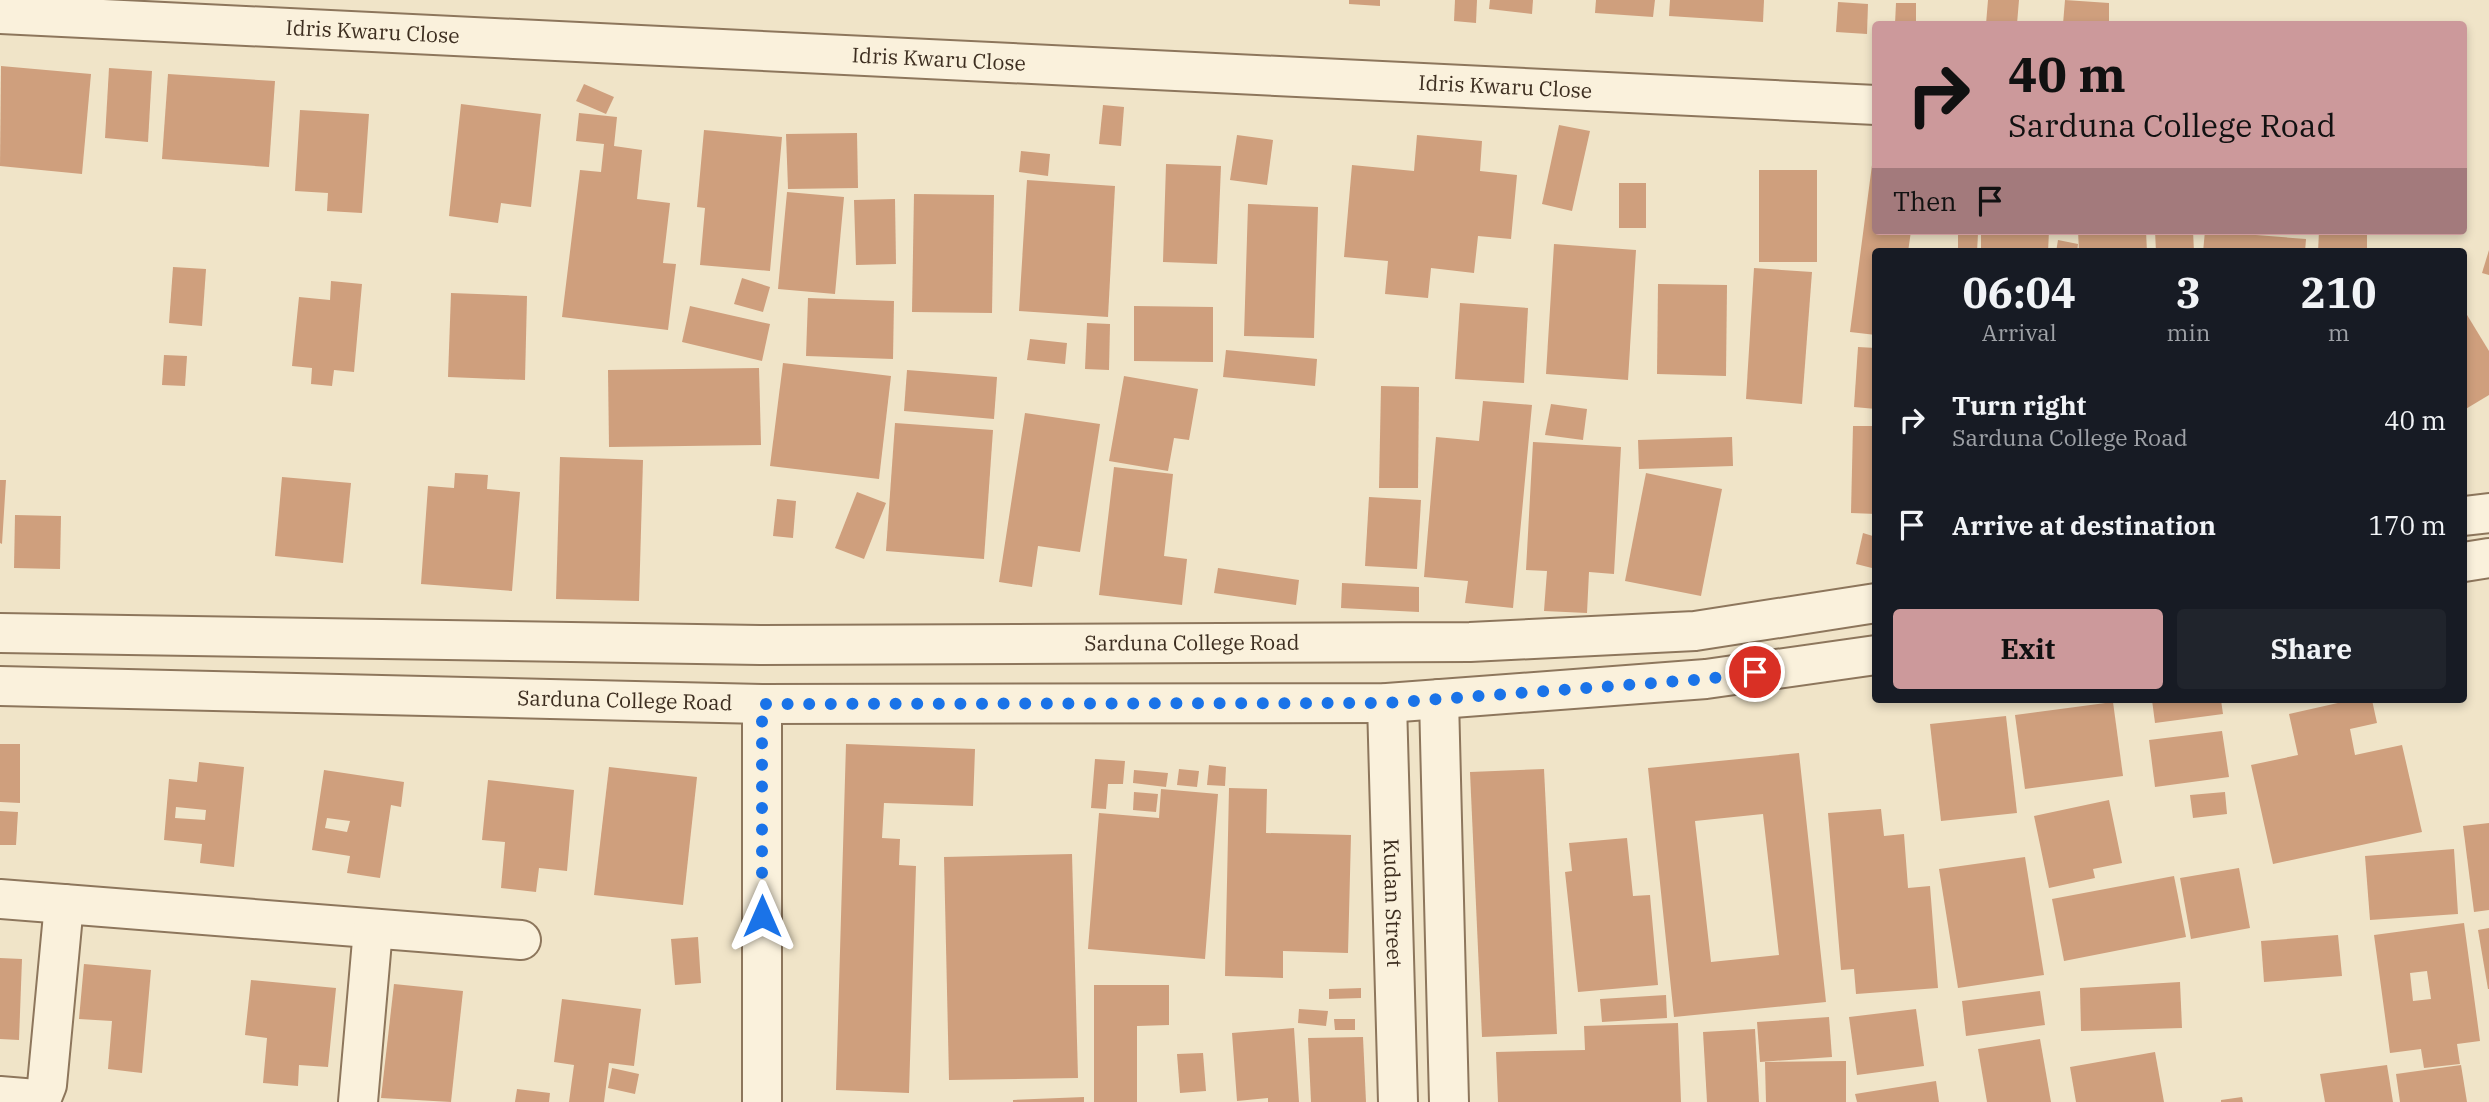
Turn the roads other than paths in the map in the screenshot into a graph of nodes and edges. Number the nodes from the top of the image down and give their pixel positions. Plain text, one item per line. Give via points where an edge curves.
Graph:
1 (0, 14) edge
2 (1872, 105) edge
3 (2489, 513) edge
4 (2467, 516) edge
5 (2489, 558) edge
6 (2467, 562) edge
7 (1872, 604) edge
8 (0, 633) edge
9 (1872, 656) edge
10 (0, 686) edge
11 (1439, 699) junction
12 (1387, 703) junction
13 (762, 704) junction
14 (0, 899) edge
15 (64, 904) junction
16 (373, 929) junction
17 (521, 940) dead end
18 (0, 1096) edge
19 (358, 1102) edge
20 (762, 1102) edge
21 (1398, 1102) edge
22 (1449, 1102) edge

1 - 2 street, Idris Kwaru Close
3 - 4 street
5 - 6 street
7 - 8 street, Sarduna College Road via 1695,631 1470,642 760,645
9 - 11 street, Sarduna College Road via 1706,679
10 - 13 street, Sarduna College Road
11 - 12 street, Sarduna College Road
11 - 22 street
12 - 13 street, Sarduna College Road
12 - 21 street, Kudan Street
13 - 20 street
14 - 15 street
15 - 16 street
15 - 18 street via 47,1085 43,1096 36,1099
16 - 17 street
16 - 19 street

